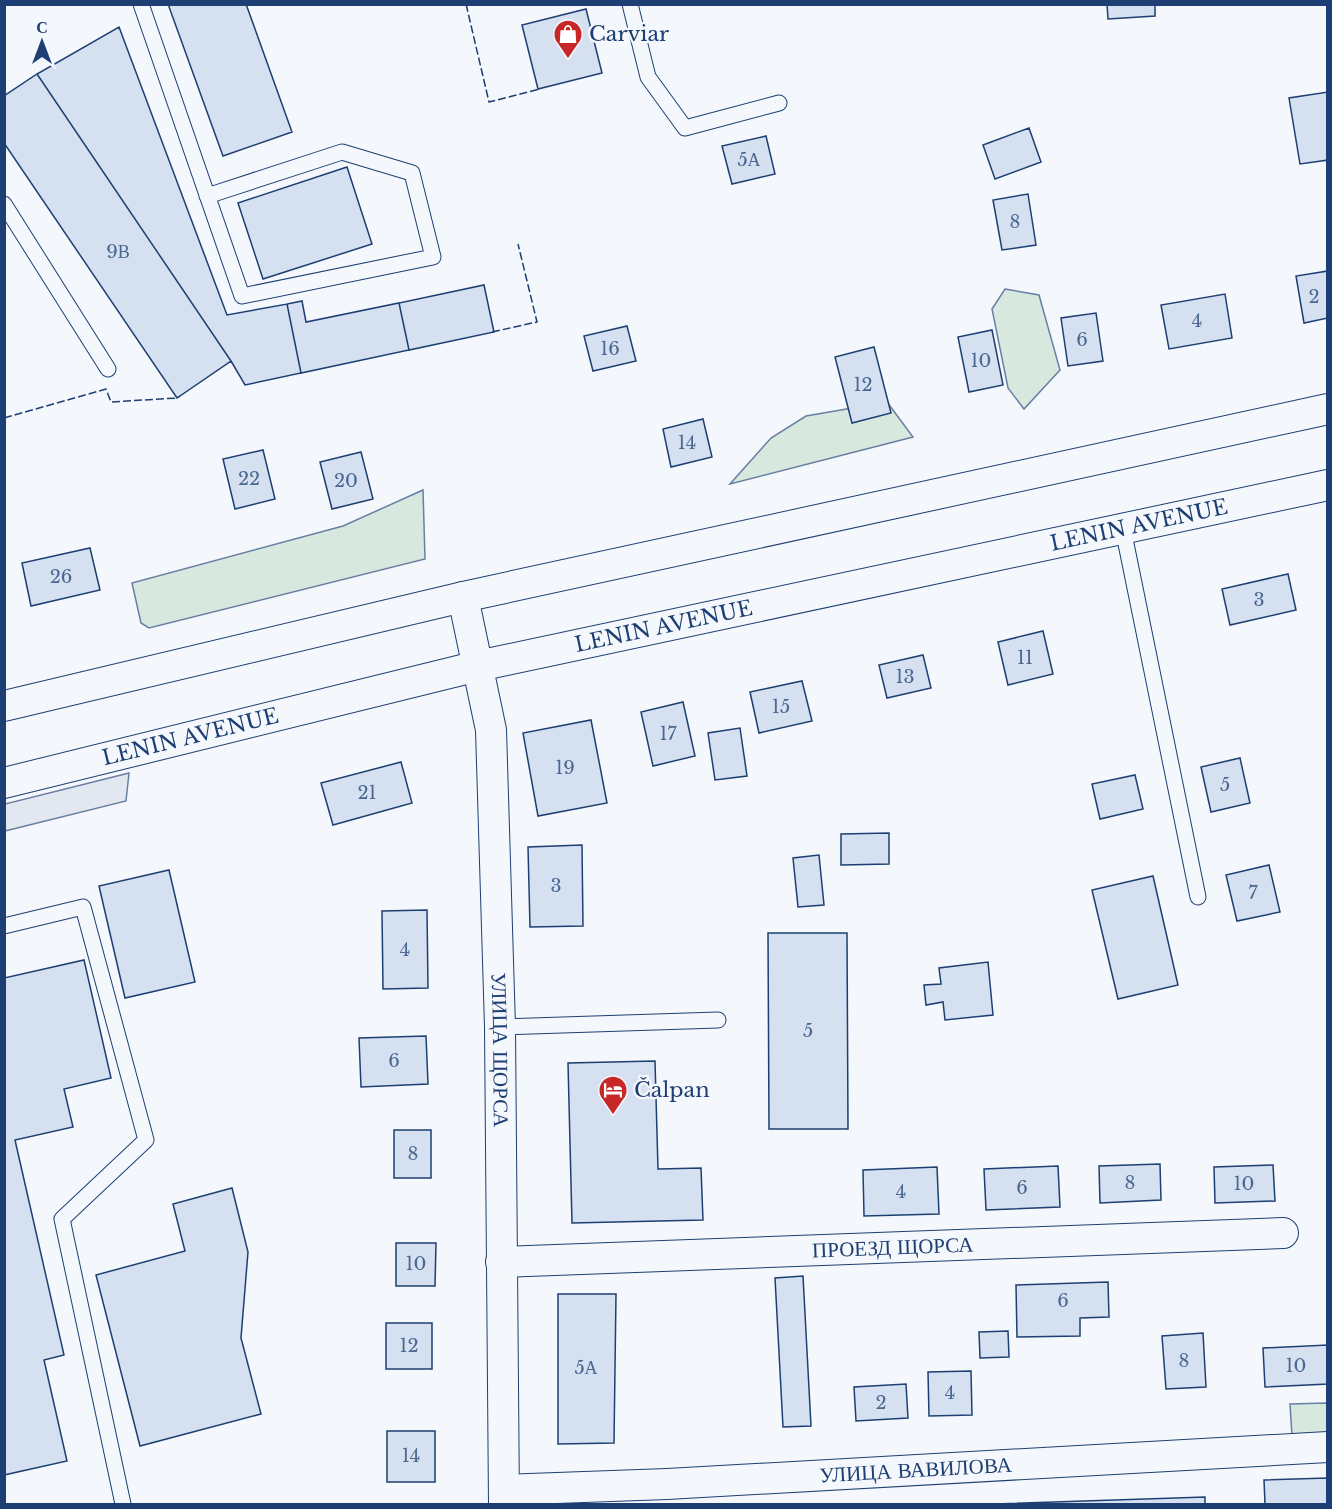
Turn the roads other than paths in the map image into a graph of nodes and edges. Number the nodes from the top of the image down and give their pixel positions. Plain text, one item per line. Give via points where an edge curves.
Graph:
1 (141, 4) edge
2 (630, 4) edge
3 (779, 103) dead end
4 (207, 196) junction
5 (4, 204) edge
6 (108, 369) dead end
7 (1328, 409) edge
8 (1328, 484) edge
9 (1123, 529) junction
10 (463, 597) junction
11 (478, 666) junction
12 (4, 706) edge
13 (4, 783) edge
14 (1198, 897) dead end
15 (4, 926) edge
16 (718, 1020) dead end
17 (500, 1027) junction
18 (1283, 1233) dead end
19 (501, 1262) junction
20 (1328, 1447) edge
21 (504, 1497) edge
22 (123, 1504) edge

1 - 4 lane
2 - 3 lane via 648,77 685,128
4 - 4 lane via 242,296 433,257 412,173 342,152
5 - 6 lane
7 - 10 street
8 - 9 street, LENIN AVENUE
9 - 11 street, LENIN AVENUE
9 - 14 lane
10 - 11 street, УЛИЦА ЩОРСА
10 - 12 street
11 - 13 street, LENIN AVENUE
11 - 17 street, УЛИЦА ЩОРСА via 491,730
15 - 22 lane via 83,907 146,1140 62,1219
16 - 17 lane
17 - 19 street, УЛИЦА ЩОРСА
18 - 19 street, ПРОЕЗД ЩОРСА
19 - 21 street, УЛИЦА ЩОРСА
20 - 21 street, УЛИЦА ВАВИЛОВА via 667,1484

